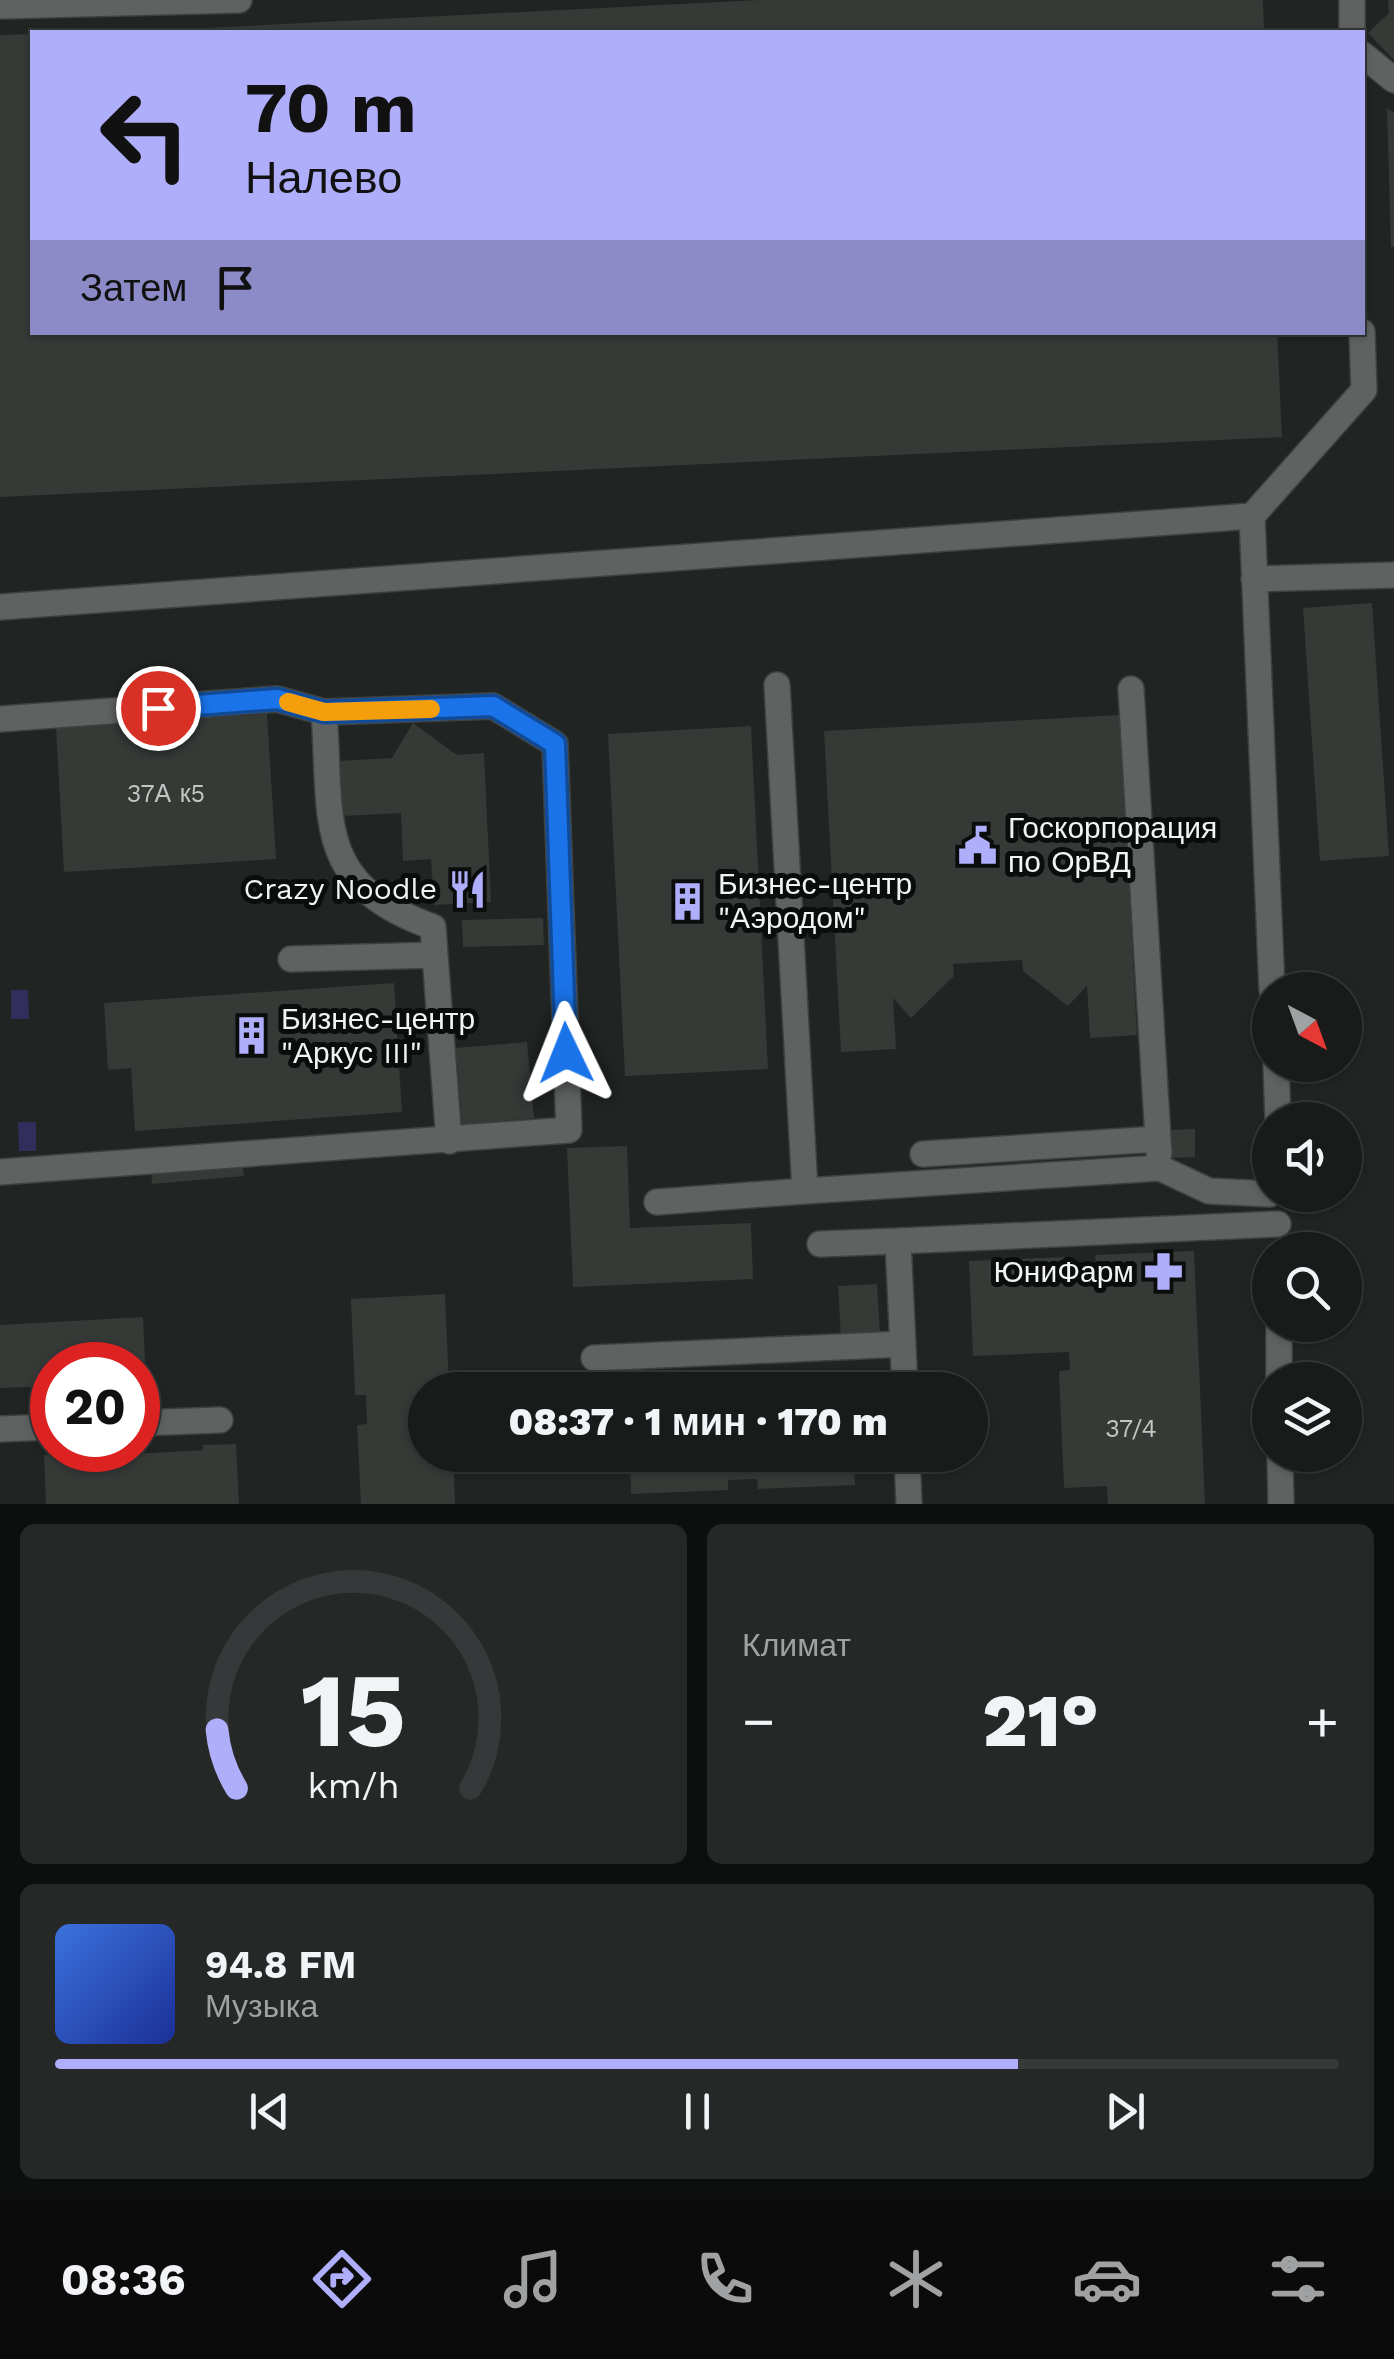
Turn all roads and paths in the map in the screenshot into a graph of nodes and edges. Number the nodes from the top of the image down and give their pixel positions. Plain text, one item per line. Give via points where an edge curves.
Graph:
1 (239, 0) edge
2 (1352, 0) edge
3 (0, 6) edge
4 (1352, 30) edge
5 (1365, 56) edge
6 (1394, 80) edge
7 (1362, 335) edge
8 (1252, 516) junction
9 (1394, 575) edge
10 (1254, 579) junction
11 (0, 607) edge
12 (777, 685) dead end
13 (1130, 689) dead end
14 (324, 712) junction
15 (0, 719) edge
16 (435, 955) junction
17 (291, 959) dead end
18 (1271, 972) edge
19 (1158, 1139) junction
20 (448, 1141) junction
21 (923, 1154) dead end
22 (1160, 1168) junction
23 (0, 1172) edge
24 (805, 1190) junction
25 (1252, 1193) edge
26 (657, 1202) dead end
27 (1252, 1237) edge
28 (898, 1241) junction
29 (820, 1244) dead end
30 (902, 1344) junction
31 (594, 1358) dead end
32 (903, 1372) edge
33 (220, 1420) dead end
34 (160, 1422) edge
35 (30, 1427) edge
36 (0, 1428) edge
37 (908, 1472) edge
38 (1280, 1472) edge
39 (909, 1504) edge
40 (1281, 1504) edge

1 - 3 street
2 - 4 street
5 - 6 street
7 - 8 street via 1364,390
8 - 10 street
8 - 11 street
9 - 10 street
10 - 18 street
12 - 24 street
13 - 19 street
14 - 15 street via 277,699
14 - 16 street via 334,841 347,874 371,898 433,928
14 - 20 street via 493,706 555,744 569,1130
16 - 17 street
16 - 20 street
19 - 21 street
19 - 22 street
20 - 23 street
22 - 24 street
22 - 25 street via 1210,1192
24 - 26 street
27 - 28 street
28 - 29 street
28 - 30 street
30 - 31 street
30 - 32 street
33 - 34 street
35 - 36 street
37 - 39 street
38 - 40 street

